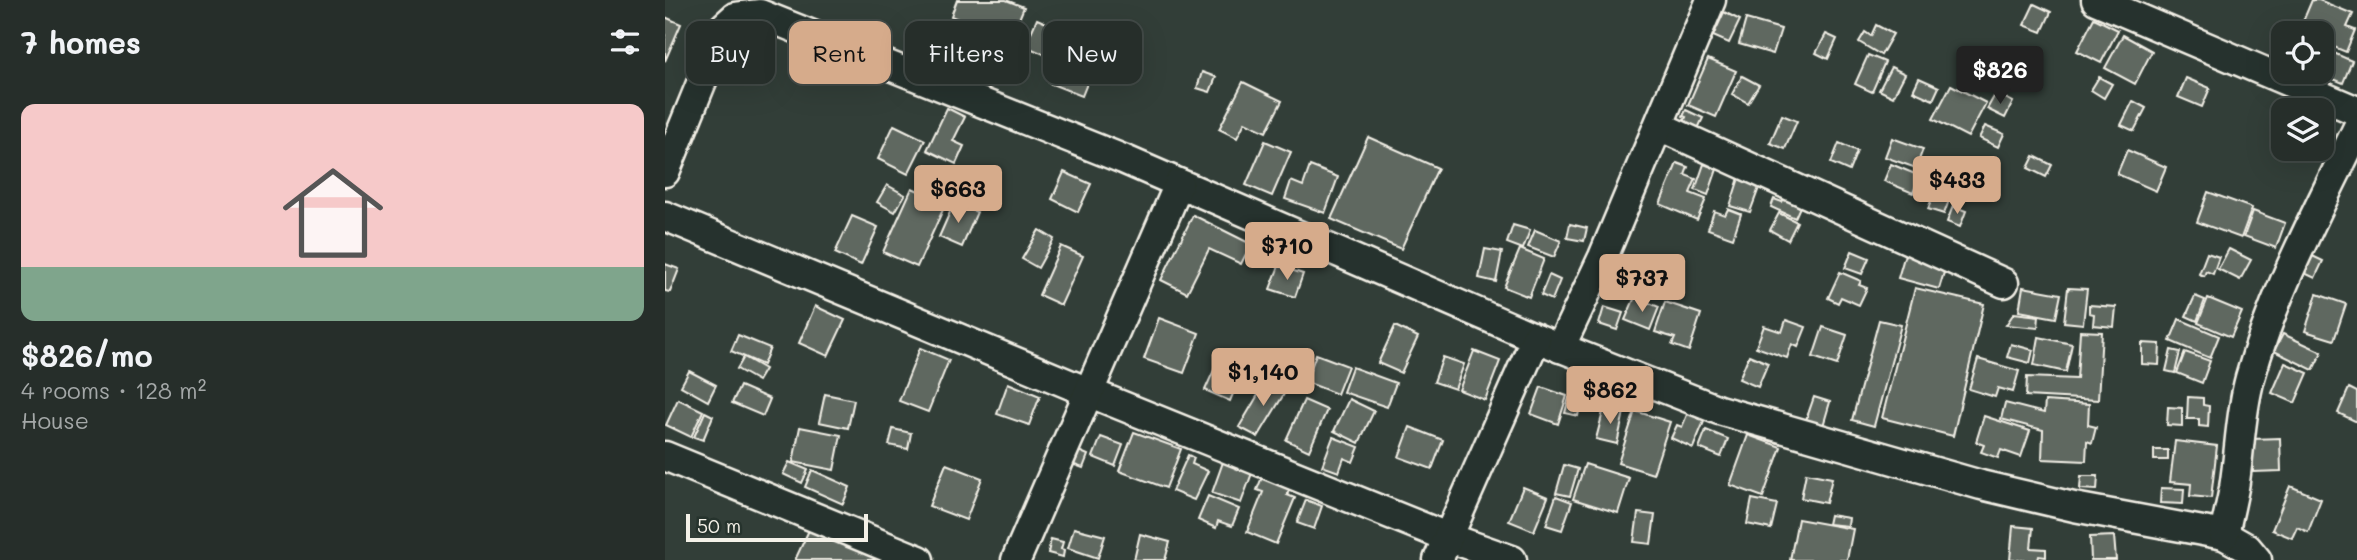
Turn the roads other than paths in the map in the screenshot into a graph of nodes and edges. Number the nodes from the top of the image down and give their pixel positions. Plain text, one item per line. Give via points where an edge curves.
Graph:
1 (1711, 0) edge
2 (2095, 0) edge
3 (2357, 111) edge
4 (1658, 126) junction
5 (2357, 129) edge
6 (665, 172) edge
7 (1179, 184) junction
8 (665, 216) edge
9 (2004, 283) dead end
10 (1548, 343) junction
11 (1088, 391) junction
12 (665, 456) edge
13 (2224, 535) junction
14 (1443, 548) edge
15 (919, 560) edge
16 (1016, 560) edge
17 (1512, 560) edge
18 (2257, 560) edge

1 - 4 street
2 - 3 street
4 - 9 street
4 - 10 street via 1603,257
5 - 13 street via 2263,334 2240,426
6 - 7 street via 724,27 735,17 760,14
7 - 10 street
7 - 11 street
8 - 11 street
10 - 13 street via 1719,410 1842,447 2060,504
10 - 14 street
11 - 14 street
11 - 16 street
12 - 15 street
13 - 18 street via 2247,548
14 - 17 street

